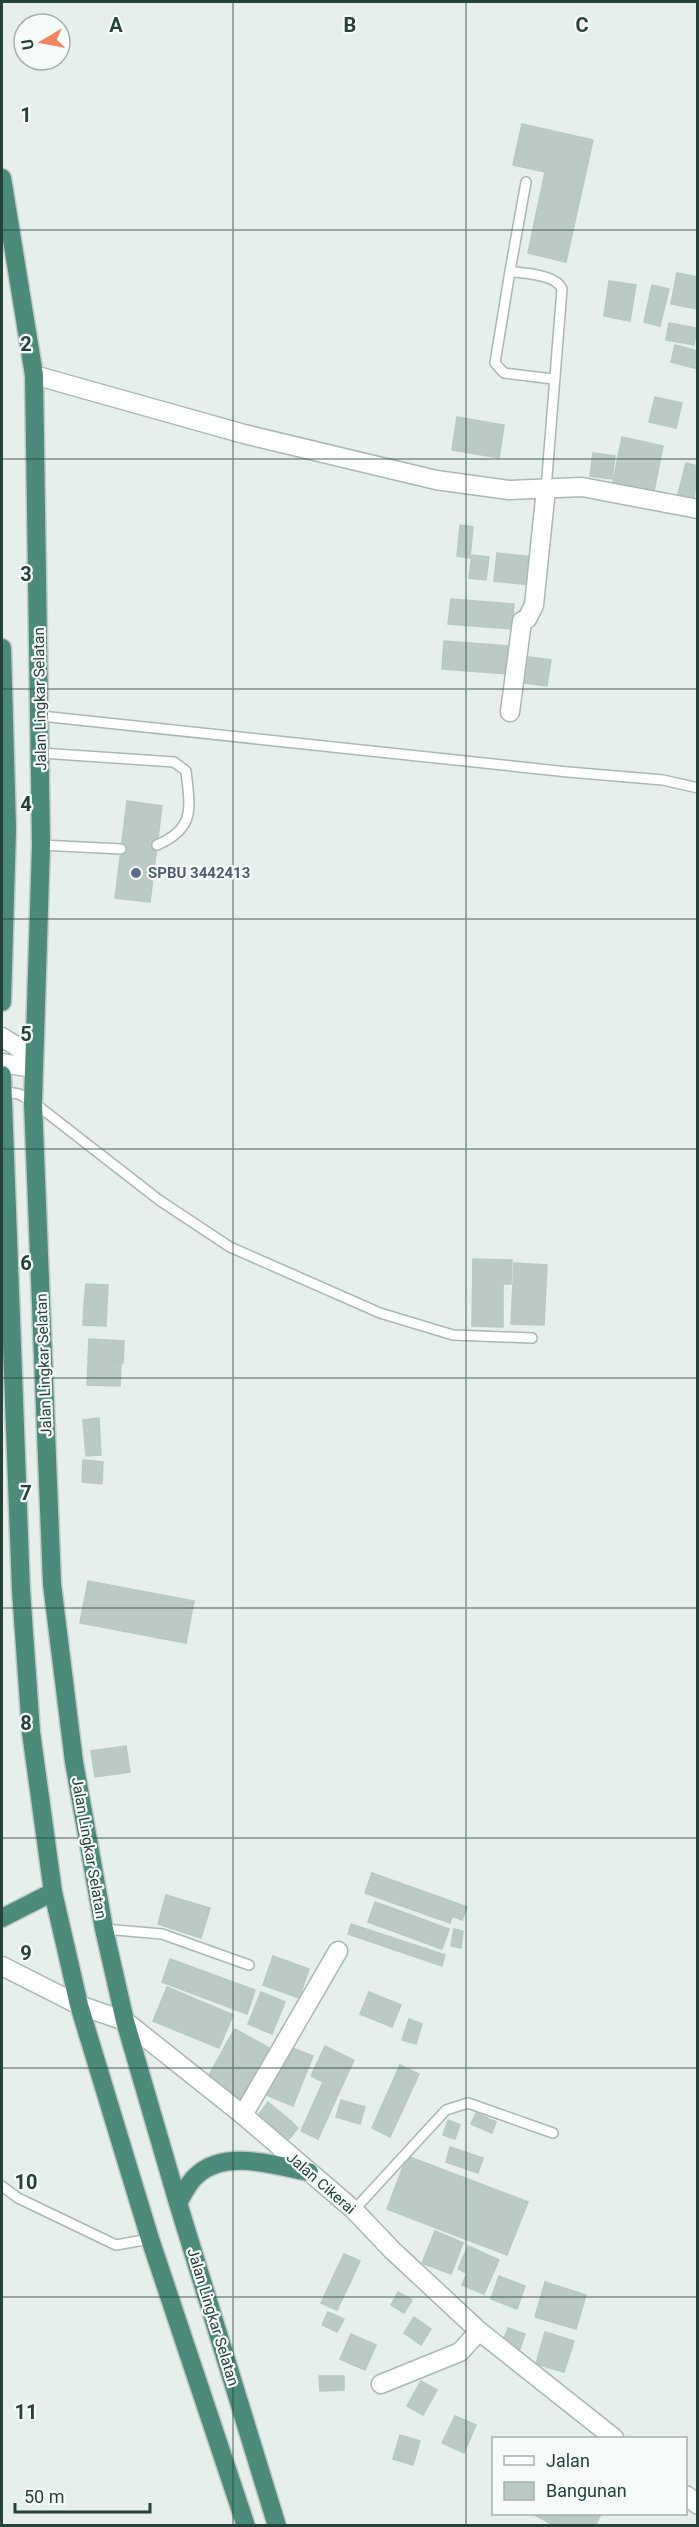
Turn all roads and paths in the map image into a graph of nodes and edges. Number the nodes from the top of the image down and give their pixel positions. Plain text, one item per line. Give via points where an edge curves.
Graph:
1 (2, 178) edge
2 (526, 182) dead end
3 (510, 271) junction
4 (34, 375) junction
5 (553, 379) junction
6 (546, 489) junction
7 (698, 509) edge
8 (2, 648) edge
9 (510, 712) dead end
10 (40, 716) junction
11 (40, 753) junction
12 (698, 788) edge
13 (157, 844) dead end
14 (41, 845) junction
15 (121, 849) dead end
16 (2, 1002) edge
17 (2, 1037) edge
18 (2, 1063) edge
19 (33, 1063) junction
20 (2, 1076) edge
21 (2, 1091) edge
22 (33, 1102) junction
23 (4, 1216) edge
24 (532, 1338) dead end
25 (7, 1362) edge
26 (53, 1892) junction
27 (2, 1918) edge
28 (104, 1929) junction
29 (338, 1951) dead end
30 (249, 1965) dead end
31 (2, 1966) edge
32 (79, 2005) junction
33 (125, 2021) junction
34 (243, 2115) junction
35 (553, 2133) dead end
36 (309, 2172) junction
37 (2, 2186) edge
38 (178, 2203) junction
39 (354, 2210) junction
40 (150, 2239) junction
41 (479, 2331) junction
42 (381, 2384) dead end
43 (612, 2437) edge
44 (246, 2526) edge
45 (278, 2526) edge

1 - 4 highway, Jalan Lingkar Selatan
2 - 3 lane
3 - 5 lane via 552,279 562,289
3 - 5 lane via 495,363 504,373
4 - 6 street via 244,434 436,480 509,490
4 - 10 highway, Jalan Lingkar Selatan
5 - 6 lane
6 - 7 street via 582,487
6 - 9 street via 534,605 522,621
8 - 16 highway via 7,829
10 - 11 highway, Jalan Lingkar Selatan
10 - 12 lane via 663,780
11 - 13 lane via 174,762 186,771 188,821 172,838
11 - 14 highway, Jalan Lingkar Selatan
14 - 15 lane
14 - 19 highway, Jalan Lingkar Selatan
17 - 19 street
18 - 19 street
19 - 22 highway, Jalan Lingkar Selatan
20 - 21 highway, Jalan Lingkar Selatan
21 - 22 lane
21 - 23 highway, Jalan Lingkar Selatan
22 - 24 lane via 159,1200 230,1247 380,1313 453,1335
22 - 28 highway, Jalan Lingkar Selatan via 52,1584 74,1762
23 - 25 highway, Jalan Lingkar Selatan
25 - 26 highway, Jalan Lingkar Selatan via 29,1708
26 - 27 highway
26 - 32 highway, Jalan Lingkar Selatan
28 - 30 lane via 162,1934
28 - 33 highway, Jalan Lingkar Selatan
29 - 34 street
31 - 32 street, Jalan Cikerai
32 - 33 street, Jalan Cikerai
32 - 40 highway, Jalan Lingkar Selatan
33 - 34 street, Jalan Cikerai
33 - 38 highway, Jalan Lingkar Selatan
34 - 36 street, Jalan Cikerai
35 - 39 lane via 468,2103 458,2104 446,2110
36 - 38 highway via 249,2161 221,2163 196,2175
36 - 39 street, Jalan Cikerai
37 - 40 lane via 18,2198 116,2245
38 - 45 highway, Jalan Lingkar Selatan
39 - 41 street, Jalan Cikerai
40 - 44 highway, Jalan Lingkar Selatan
41 - 42 street via 460,2352
41 - 43 street, Jalan Cikerai

